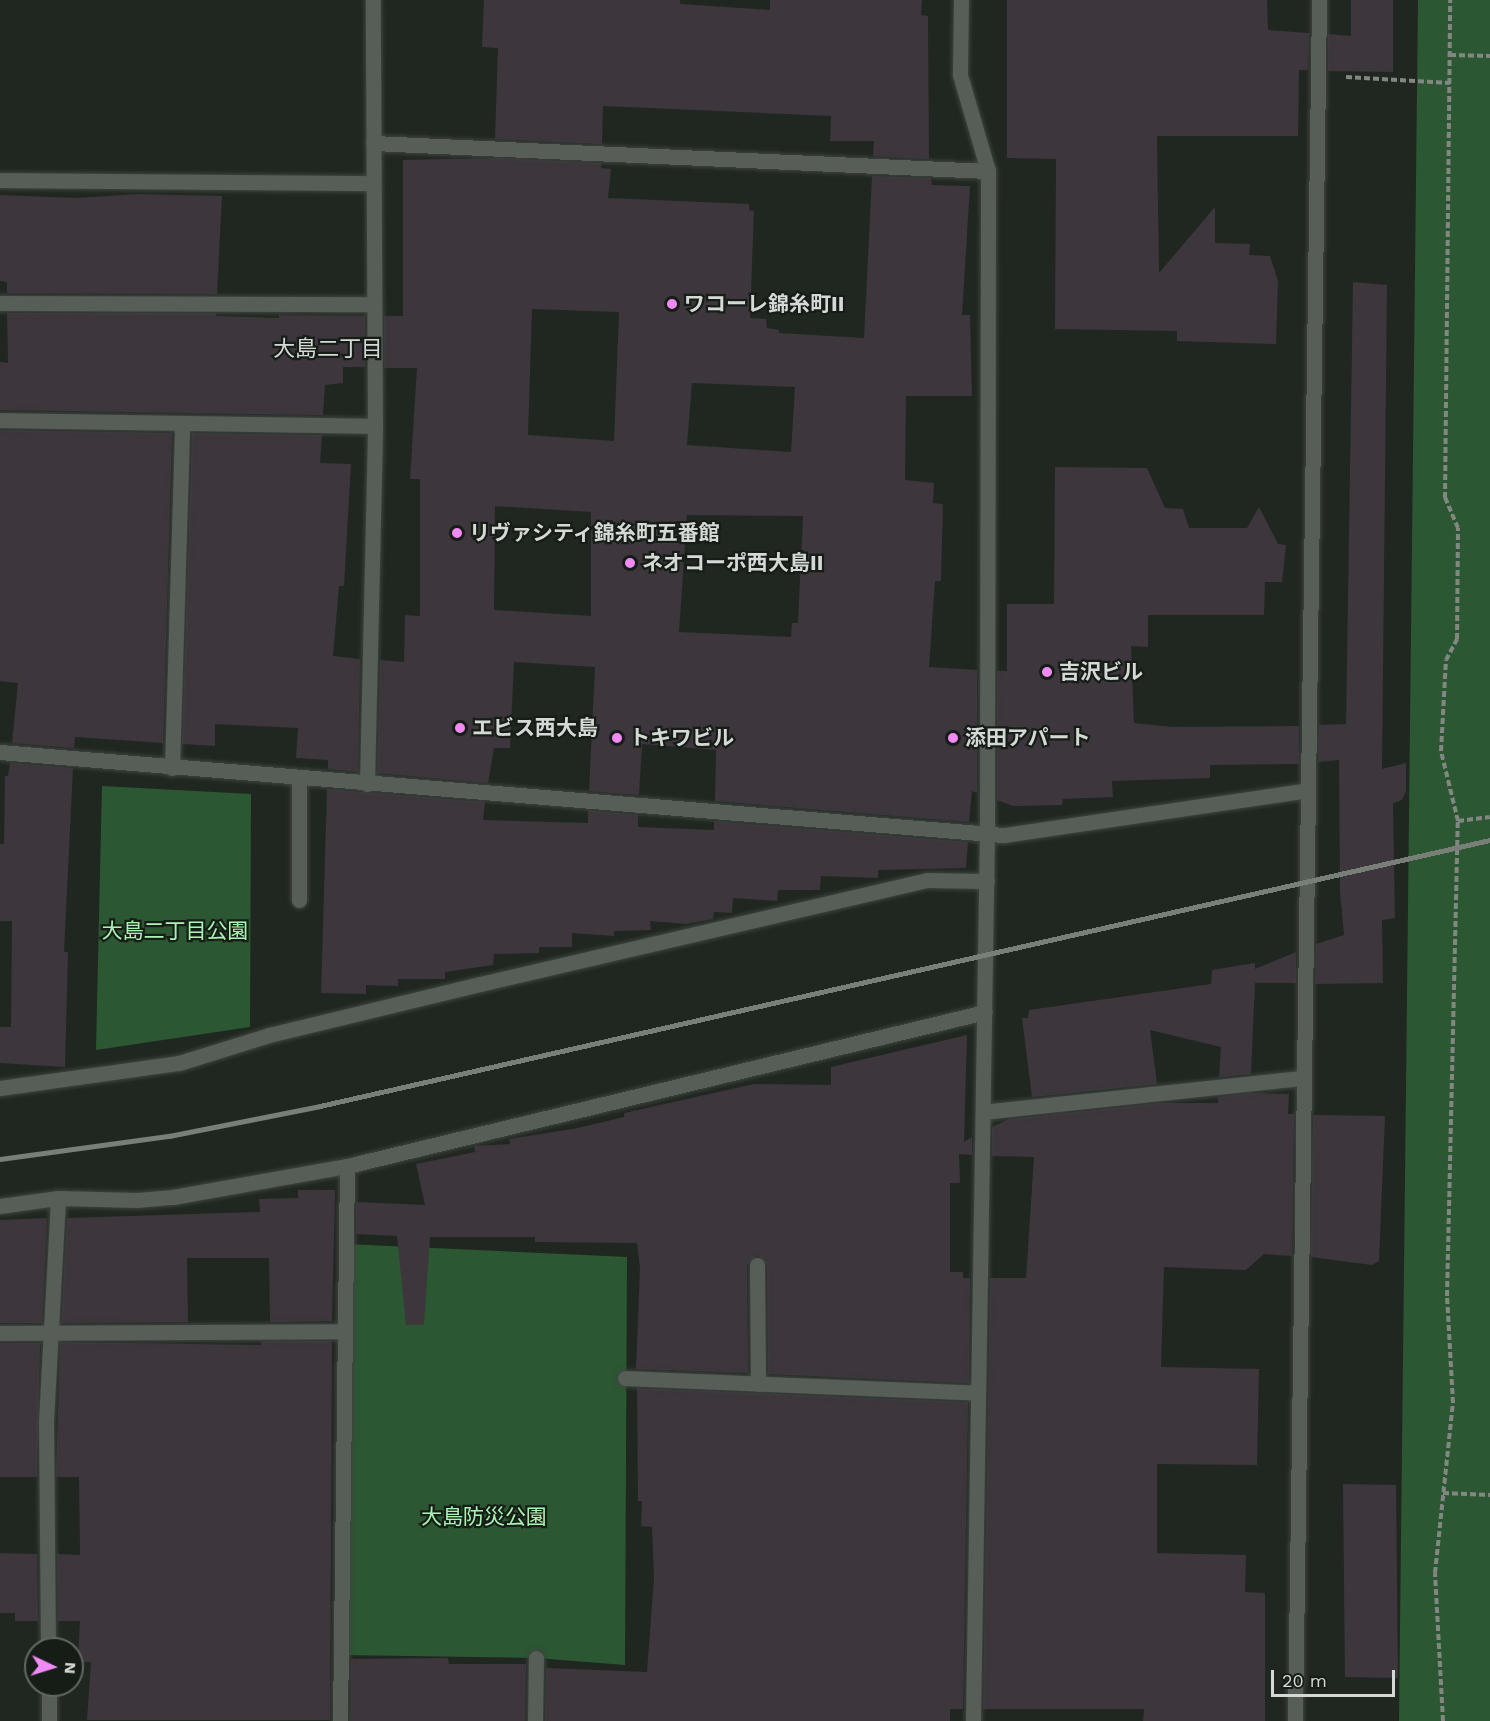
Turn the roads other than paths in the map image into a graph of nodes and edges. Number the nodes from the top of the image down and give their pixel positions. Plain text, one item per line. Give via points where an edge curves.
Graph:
1 (373, 0) edge
2 (961, 0) edge
3 (1319, 0) edge
4 (373, 143) junction
5 (988, 171) junction
6 (0, 180) edge
7 (373, 183) junction
8 (0, 303) edge
9 (372, 304) junction
10 (0, 420) edge
11 (182, 425) junction
12 (375, 426) junction
13 (0, 752) edge
14 (172, 768) junction
15 (299, 778) junction
16 (367, 784) junction
17 (1308, 790) junction
18 (987, 833) junction
19 (987, 881) junction
20 (299, 900) dead end
21 (985, 1012) junction
22 (1303, 1078) junction
23 (0, 1088) edge
24 (983, 1112) junction
25 (347, 1166) junction
26 (58, 1198) junction
27 (0, 1206) edge
28 (758, 1265) dead end
29 (345, 1331) junction
30 (50, 1332) junction
31 (0, 1333) edge
32 (625, 1378) dead end
33 (758, 1383) junction
34 (978, 1393) junction
35 (48, 1637) edge
36 (536, 1658) dead end
37 (49, 1697) edge
38 (49, 1721) edge
39 (340, 1721) edge
40 (535, 1721) edge
41 (972, 1721) edge
42 (1295, 1721) edge

1 - 4 street
2 - 5 street via 960,75
3 - 17 street
4 - 5 street
4 - 7 street
5 - 18 street
6 - 7 street
7 - 9 street
8 - 9 street
9 - 12 street
10 - 11 street
11 - 12 street
11 - 14 street
12 - 16 street
13 - 14 street
14 - 15 street
15 - 16 street
15 - 20 street
16 - 18 street
17 - 18 street via 1004,836
17 - 22 street
18 - 19 street
19 - 21 street
19 - 23 street via 927,880 336,1019 178,1064
21 - 24 street
21 - 25 street
22 - 24 street
22 - 42 street
24 - 34 street
25 - 26 street via 173,1197
25 - 29 street
26 - 27 street
26 - 30 street
28 - 33 street
29 - 30 street
29 - 39 street
30 - 31 street
30 - 35 street via 46,1421
32 - 33 street
33 - 34 street
34 - 41 street
36 - 40 street
37 - 38 street

